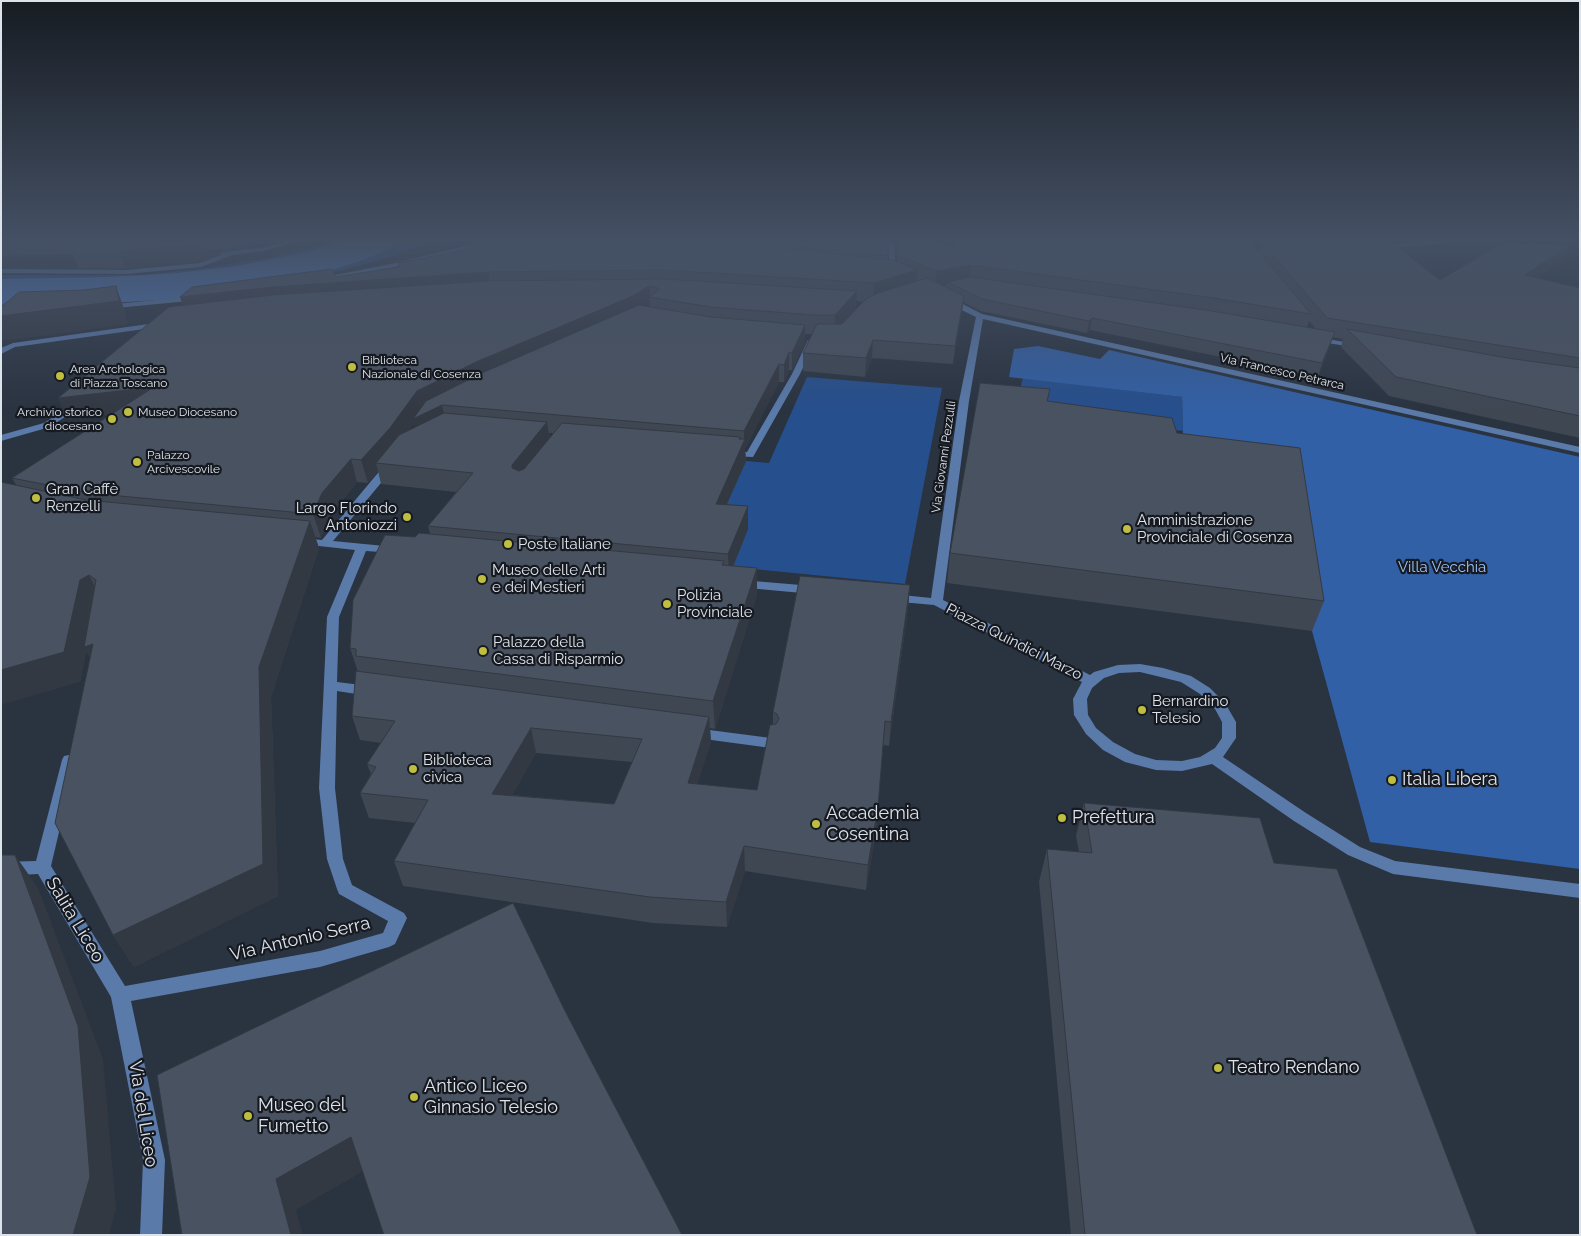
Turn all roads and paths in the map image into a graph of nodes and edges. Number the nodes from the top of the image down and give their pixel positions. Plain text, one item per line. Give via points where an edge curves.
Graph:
1 (193, 299) edge
2 (946, 299) edge
3 (93, 308) edge
4 (980, 316) junction
5 (175, 323) edge
6 (1311, 334) edge
7 (812, 338) edge
8 (1366, 348) edge
9 (1, 352) edge
10 (69, 399) edge
11 (1, 438) edge
12 (1580, 450) edge
13 (400, 453) edge
14 (720, 453) edge
15 (286, 539) edge
16 (325, 543) junction
17 (362, 547) junction
18 (412, 552) edge
19 (729, 582) edge
20 (828, 592) edge
21 (878, 597) edge
22 (937, 602) junction
23 (1091, 681) junction
24 (330, 686) junction
25 (379, 692) edge
26 (683, 731) edge
27 (73, 743) edge
28 (771, 743) edge
29 (1213, 756) junction
30 (43, 867) junction
31 (1, 869) edge
32 (1580, 891) edge
33 (120, 995) junction
34 (151, 1235) edge

1 - 3 street
2 - 4 street, Via Francesco Petrarca
4 - 12 street, Via Francesco Petrarca
4 - 22 street, Via Giovanni Pezzulli via 964,401
5 - 9 street via 13,345
6 - 8 street via 1318,339
7 - 14 street via 796,374 750,456
10 - 11 street via 84,400 47,425
13 - 16 street
15 - 16 street
16 - 17 street
17 - 18 street
17 - 24 street, Via Antonio Serra via 333,617
19 - 20 street
21 - 22 street
22 - 23 street, Piazza Quindici Marzo
23 - 29 street, Piazza Quindici Marzo via 1080,699 1081,715 1091,731 1108,746 1130,758 1156,765 1182,766 1204,762
23 - 29 street, Piazza Quindici Marzo via 1118,669 1140,668 1186,679 1220,706 1229,722 1229,738 1220,752
24 - 25 street
24 - 33 street, Via Antonio Serra via 327,788 335,859 345,889 398,918 389,939 320,959
26 - 28 street
27 - 30 street, Salita Liceo
29 - 32 street via 1354,851 1393,867
30 - 31 street
30 - 33 street, Salita Liceo
33 - 34 street, Via del Liceo via 154,1160

